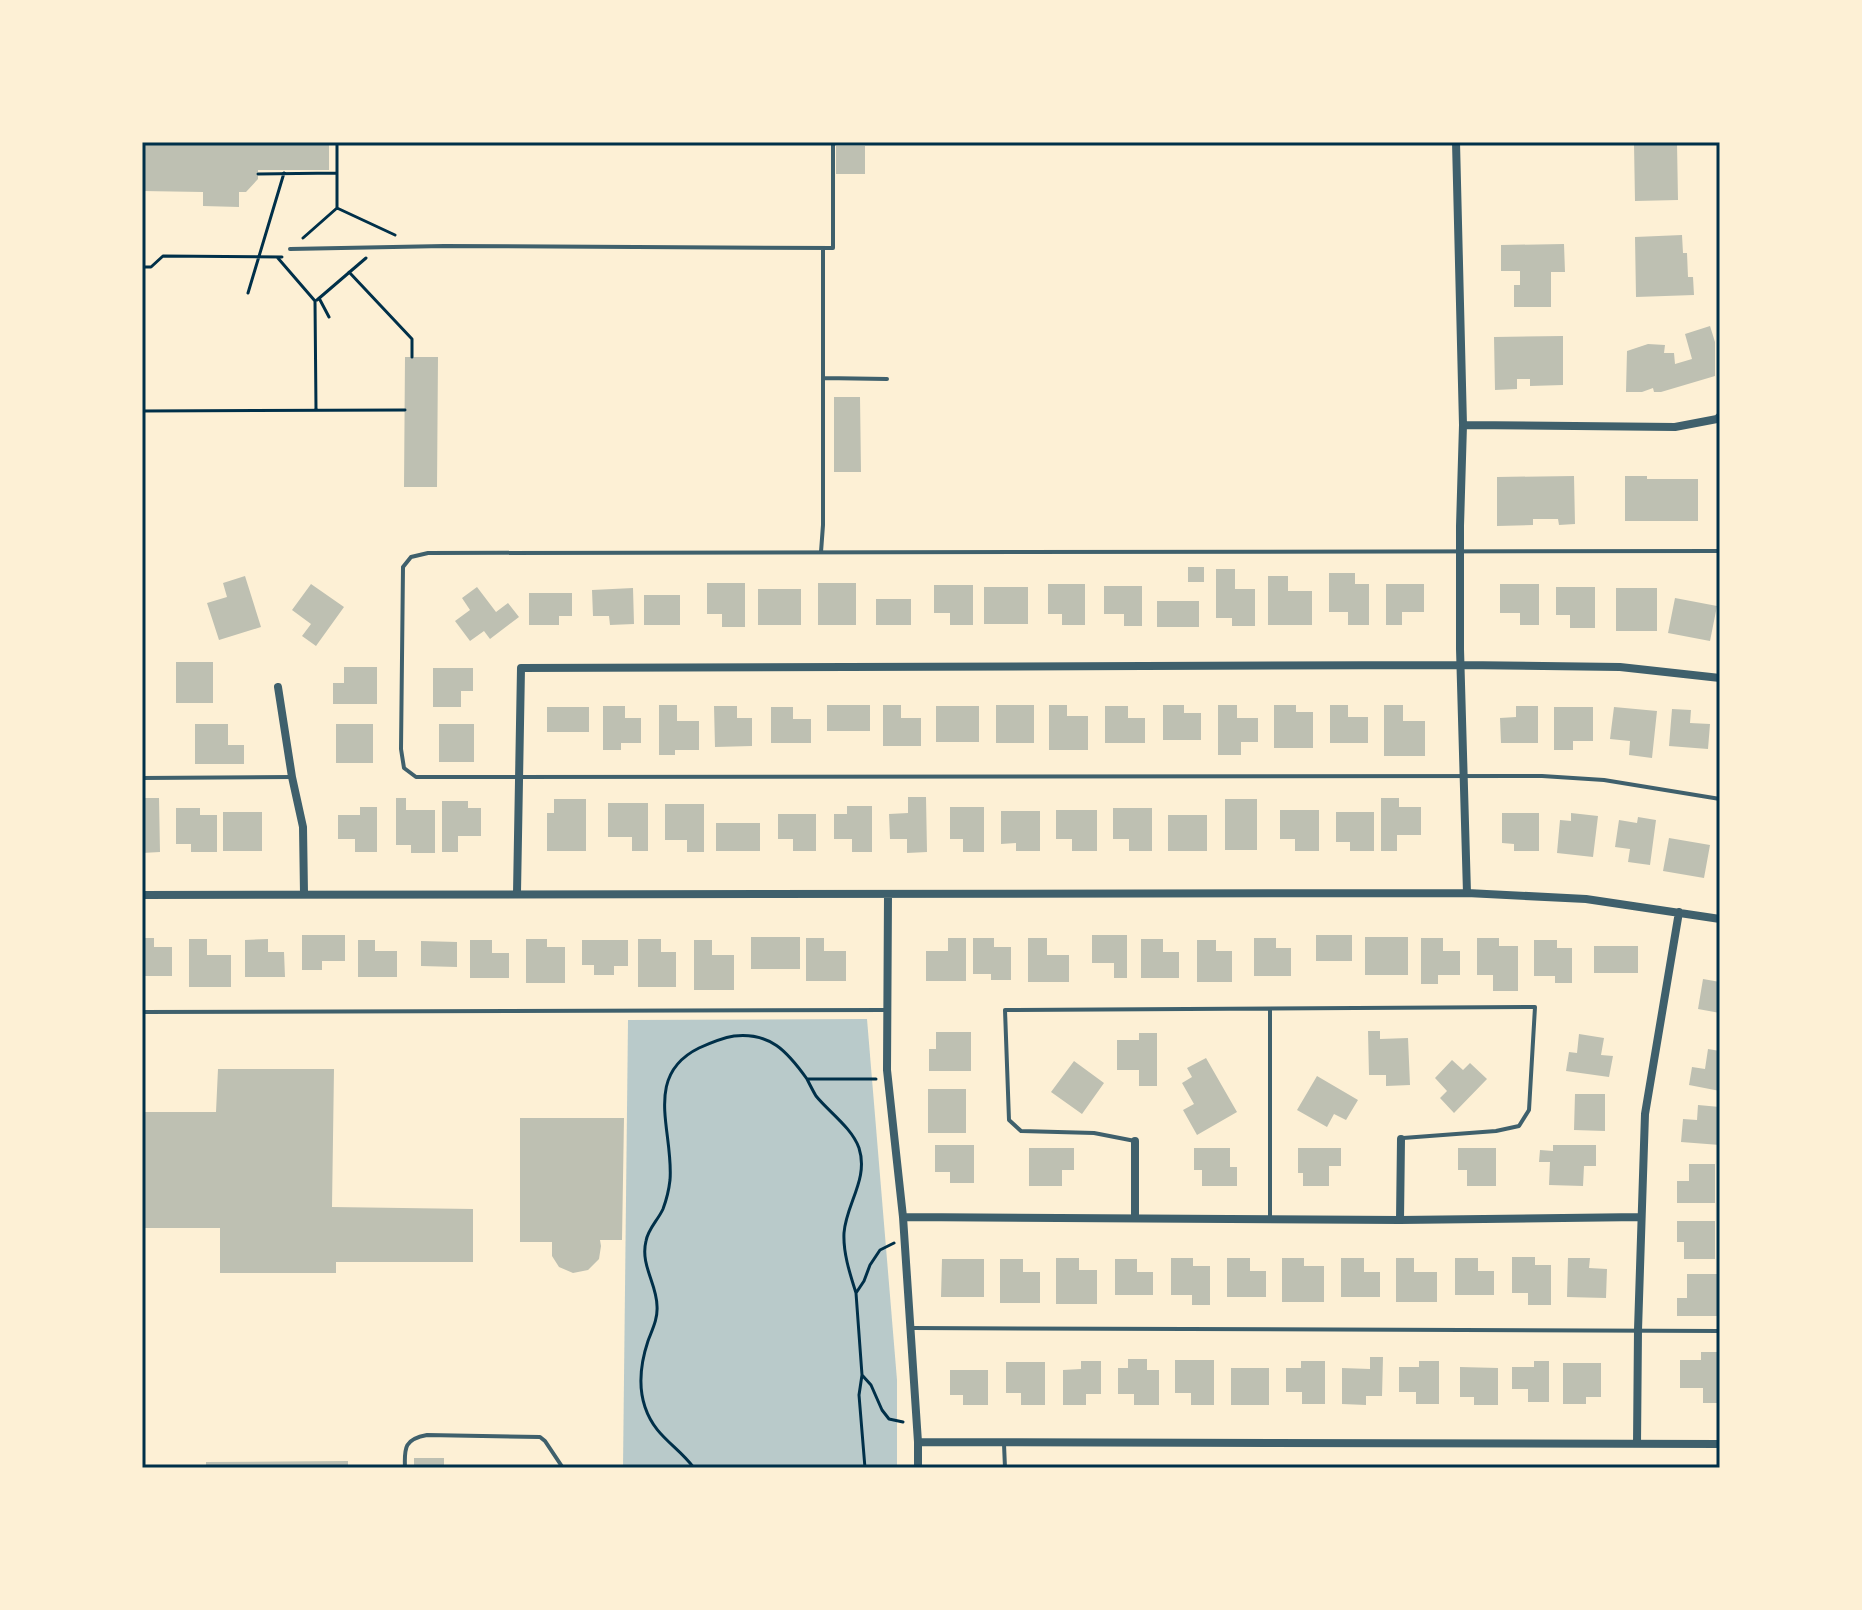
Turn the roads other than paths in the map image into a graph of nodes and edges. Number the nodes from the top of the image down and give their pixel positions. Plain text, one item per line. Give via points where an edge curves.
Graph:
1 (833, 142) edge
2 (1456, 142) edge
3 (823, 248) junction
4 (290, 249) road end
5 (823, 378) junction
6 (887, 379) dead end
7 (1720, 416) edge
8 (1463, 425) junction
9 (1720, 551) edge
10 (821, 552) junction
11 (1460, 552) junction
12 (142, 644) edge
13 (1461, 665) junction
14 (1720, 678) edge
15 (278, 687) dead end
16 (1464, 776) junction
17 (292, 777) junction
18 (143, 778) edge
19 (519, 778) junction
20 (1720, 799) edge
21 (517, 893) junction
22 (1467, 893) junction
23 (304, 894) junction
24 (142, 895) edge
25 (888, 895) junction
26 (1679, 912) junction
27 (1720, 919) edge
28 (1270, 1009) junction
29 (887, 1010) junction
30 (142, 1012) edge
31 (1401, 1139) joint
32 (1135, 1141) joint
33 (903, 1217) junction
34 (1135, 1217) junction
35 (1641, 1217) junction
36 (1270, 1219) junction
37 (1400, 1220) junction
38 (909, 1328) junction
39 (1638, 1330) junction
40 (1720, 1331) edge
41 (918, 1442) junction
42 (1004, 1442) junction
43 (1637, 1444) junction
44 (1720, 1444) edge
45 (405, 1468) edge
46 (563, 1468) edge
47 (918, 1468) edge
48 (1005, 1468) edge

1 - 3 lane via 833,248
2 - 8 street
3 - 4 lane
3 - 5 lane
5 - 6 lane
5 - 10 lane
7 - 8 street via 1675,427
8 - 11 street
9 - 11 lane
10 - 11 lane
10 - 19 lane via 411,557 403,567 404,768 416,777
11 - 13 street
12 - 18 lane
13 - 14 street via 1620,667
13 - 16 street
13 - 19 street via 521,668
15 - 17 street
16 - 19 lane
16 - 20 lane via 1604,780
16 - 22 street
17 - 18 lane
17 - 23 street via 303,827
19 - 21 street
21 - 23 street
21 - 25 street
22 - 25 street
22 - 26 street via 1586,899
23 - 24 street
25 - 29 street
26 - 27 street
26 - 35 street via 1645,1114
28 - 31 lane via 1535,1007 1529,1110 1519,1126
28 - 32 lane via 1005,1010 1009,1120 1021,1131 1094,1133
28 - 36 lane
29 - 30 lane
29 - 33 street via 888,1079
31 - 37 street
32 - 34 street
33 - 34 street
33 - 38 street
34 - 36 street
35 - 37 street
35 - 39 street
36 - 37 street
38 - 39 lane
38 - 41 street
39 - 40 lane
39 - 43 street
41 - 42 street
41 - 47 street
42 - 43 street
42 - 48 lane
43 - 44 street
45 - 46 lane via 410,1441 457,1435 540,1437

